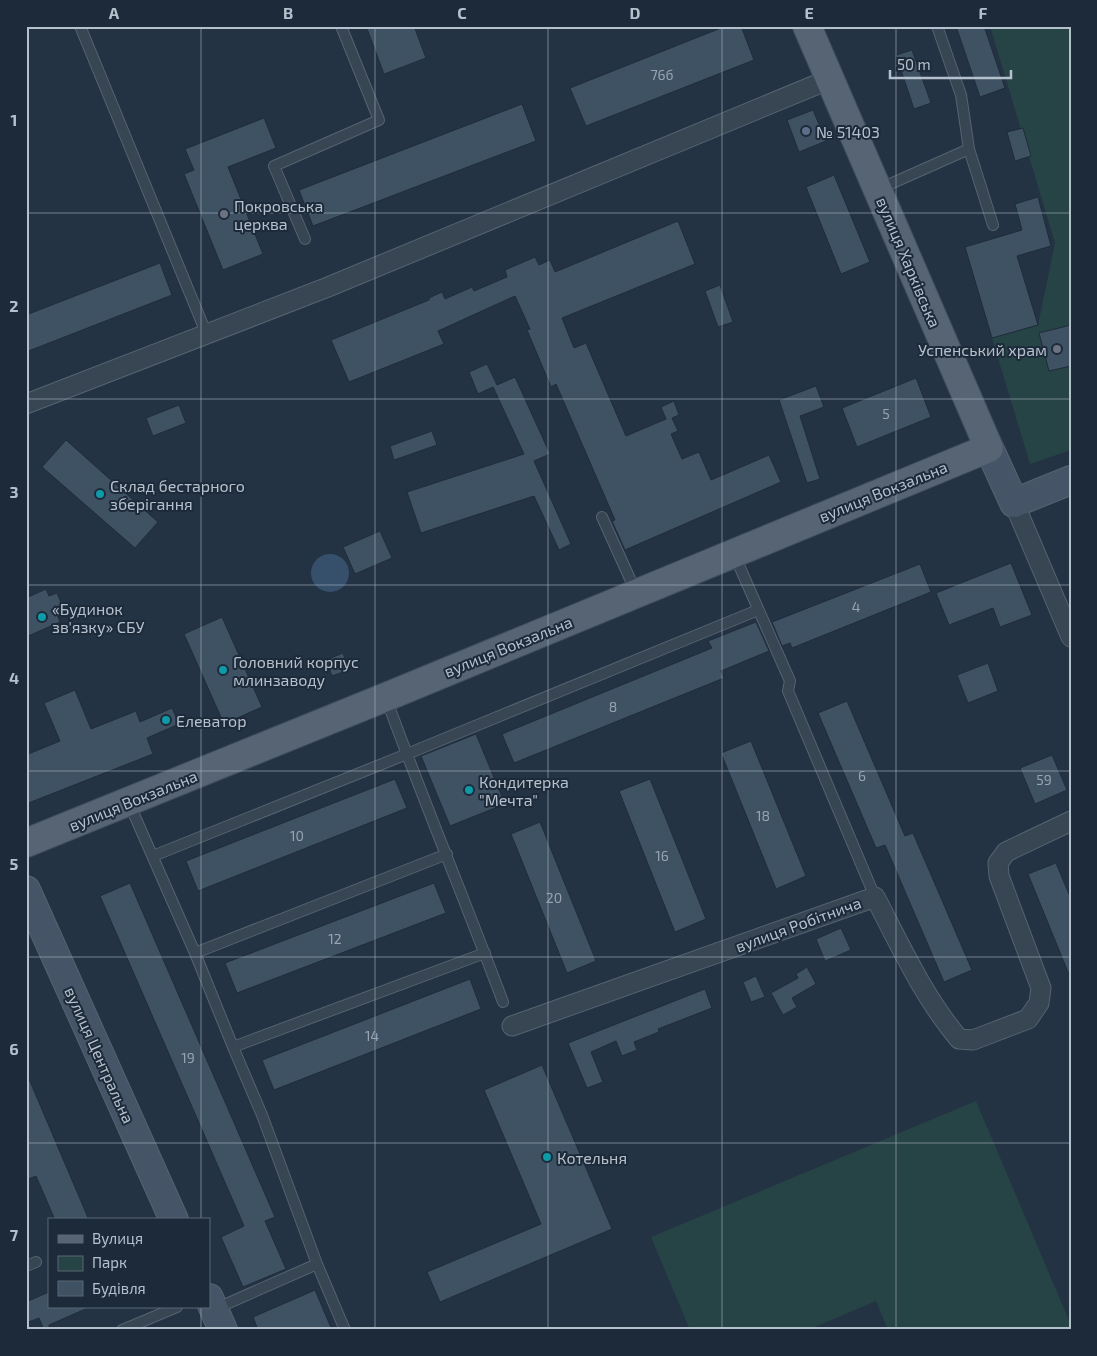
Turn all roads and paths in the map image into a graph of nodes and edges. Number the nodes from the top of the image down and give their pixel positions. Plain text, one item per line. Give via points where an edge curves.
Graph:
1 (80, 26) edge
2 (341, 26) edge
3 (807, 26) edge
4 (937, 26) edge
5 (830, 79) junction
6 (969, 150) junction
7 (878, 190) junction
8 (993, 225) dead end
9 (305, 239) dead end
10 (207, 335) junction
11 (26, 404) edge
12 (989, 448) junction
13 (1071, 480) edge
14 (1014, 503) junction
15 (602, 517) dead end
16 (733, 553) junction
17 (637, 593) junction
18 (758, 610) junction
19 (1071, 637) edge
20 (386, 697) junction
21 (406, 754) junction
22 (129, 802) junction
23 (1071, 820) edge
24 (26, 843) edge
25 (447, 854) junction
26 (153, 856) junction
27 (26, 890) edge
28 (874, 897) junction
29 (485, 952) junction
30 (195, 953) junction
31 (503, 1002) dead end
32 (512, 1026) dead end
33 (233, 1047) junction
34 (173, 1218) edge
35 (36, 1262) dead end
36 (317, 1264) junction
37 (26, 1266) edge
38 (175, 1308) edge
39 (215, 1312) edge
40 (122, 1330) edge
41 (345, 1330) edge

1 - 10 lane
2 - 9 lane via 379,120 274,166
3 - 5 main road, вулиця Харківська
4 - 6 lane via 961,95
5 - 7 main road, вулиця Харківська
5 - 10 street
6 - 7 lane
6 - 8 lane
7 - 12 main road, вулиця Харківська
10 - 11 street
12 - 14 street, вулиця Харківська
12 - 16 main road, вулиця Вокзальна
13 - 14 street
14 - 19 street, вулиця Харківська
15 - 17 lane
16 - 17 main road, вулиця Вокзальна
16 - 18 lane
17 - 20 main road, вулиця Вокзальна
18 - 21 lane
18 - 28 lane via 790,681 788,692
20 - 21 lane
20 - 22 main road, вулиця Вокзальна
21 - 25 lane
21 - 26 lane
22 - 24 main road, вулиця Вокзальна
22 - 26 lane
23 - 28 street, вулиця Робітнича via 1006,852 998,863 999,876 1040,988 1039,1003 1028,1019 973,1040 958,1039 913,972
25 - 29 lane
25 - 30 lane
26 - 30 lane
27 - 34 street, вулиця Центральна
28 - 32 street, вулиця Робітнича
29 - 31 lane
29 - 33 lane
30 - 33 lane
33 - 36 lane
35 - 37 lane
36 - 39 lane
36 - 41 lane
38 - 40 lane

